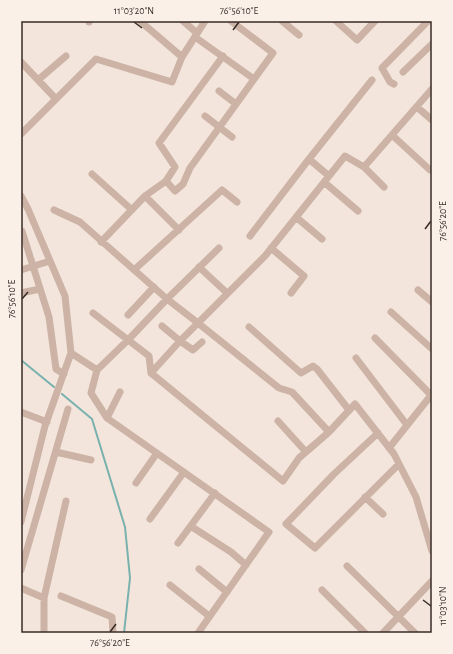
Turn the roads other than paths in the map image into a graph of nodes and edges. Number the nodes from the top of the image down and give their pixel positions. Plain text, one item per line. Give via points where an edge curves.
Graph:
1 (140, 21) edge
2 (183, 21) edge
3 (205, 21) edge
4 (231, 21) edge
5 (282, 21) edge
6 (336, 21) edge
7 (374, 21) edge
8 (428, 21) edge
9 (196, 35) junction
10 (299, 35) dead end
11 (432, 44) edge
12 (66, 56) dead end
13 (223, 56) junction
14 (182, 57) junction
15 (21, 62) edge
16 (403, 72) dead end
17 (254, 79) junction
18 (38, 80) junction
19 (372, 80) dead end
20 (394, 84) dead end
21 (432, 90) edge
22 (219, 92) dead end
23 (56, 99) junction
24 (236, 104) junction
25 (417, 107) junction
26 (205, 116) dead end
27 (432, 120) edge
28 (219, 127) junction
29 (21, 134) edge
30 (392, 135) junction
31 (232, 137) dead end
32 (309, 159) junction
33 (364, 167) junction
34 (430, 170) dead end
35 (92, 174) dead end
36 (329, 176) junction
37 (166, 180) junction
38 (324, 182) junction
39 (384, 187) dead end
40 (21, 196) edge
41 (145, 196) junction
42 (238, 202) dead end
43 (54, 210) dead end
44 (132, 210) junction
45 (358, 211) dead end
46 (296, 217) junction
47 (179, 230) junction
48 (22, 231) edge
49 (250, 236) dead end
50 (322, 239) dead end
51 (101, 242) junction
52 (219, 248) dead end
53 (271, 248) junction
54 (50, 261) junction
55 (33, 266) junction
56 (199, 267) junction
57 (21, 270) edge
58 (134, 270) junction
59 (154, 288) junction
60 (40, 289) junction
61 (418, 290) dead end
62 (21, 293) edge
63 (227, 293) junction
64 (290, 293) dead end
65 (166, 299) junction
66 (432, 302) edge
67 (391, 312) dead end
68 (93, 313) dead end
69 (128, 315) dead end
70 (198, 323) junction
71 (162, 326) dead end
72 (249, 327) dead end
73 (375, 338) dead end
74 (128, 340) junction
75 (180, 341) junction
76 (202, 342) dead end
77 (432, 349) edge
78 (71, 353) junction
79 (356, 358) dead end
80 (97, 370) junction
81 (151, 373) junction
82 (64, 374) junction
83 (120, 392) dead end
84 (432, 395) edge
85 (68, 409) dead end
86 (349, 410) junction
87 (21, 412) edge
88 (107, 418) junction
89 (278, 421) dead end
90 (47, 422) junction
91 (407, 425) junction
92 (329, 432) junction
93 (378, 433) junction
94 (390, 448) junction
95 (56, 452) junction
96 (306, 452) junction
97 (157, 453) junction
98 (91, 460) dead end
99 (399, 464) junction
100 (184, 472) junction
101 (136, 483) dead end
102 (215, 494) junction
103 (365, 497) junction
104 (66, 501) dead end
105 (383, 514) dead end
106 (150, 519) dead end
107 (21, 522) edge
108 (192, 527) junction
109 (430, 532) edge
110 (178, 543) dead end
111 (432, 551) edge
112 (246, 565) junction
113 (346, 566) dead end
114 (21, 570) edge
115 (199, 570) dead end
116 (432, 581) edge
117 (170, 585) dead end
118 (21, 588) edge
119 (322, 590) dead end
120 (227, 592) junction
121 (61, 596) dead end
122 (44, 598) junction
123 (209, 616) junction
124 (399, 617) junction
125 (44, 633) edge
126 (113, 633) edge
127 (198, 633) edge
128 (365, 633) edge
129 (383, 633) edge
130 (415, 633) edge

1 - 14 street
2 - 9 street
3 - 9 street
4 - 17 street via 273,53
5 - 10 street
6 - 7 street via 357,40
8 - 20 street via 382,68
9 - 13 street
9 - 14 street
11 - 16 street
12 - 18 street
13 - 17 street
13 - 37 street via 159,143 175,167
14 - 23 street via 172,82 96,59
15 - 18 street
17 - 24 street
18 - 23 street
19 - 32 street
21 - 25 street
22 - 24 street
23 - 29 street
24 - 28 street
25 - 27 street
25 - 30 street
26 - 28 street
28 - 31 street
28 - 37 street via 176,191
30 - 33 street
30 - 34 street
32 - 36 street
32 - 49 street
33 - 36 street via 345,156
33 - 39 street
35 - 44 street
36 - 38 street
37 - 41 street
38 - 45 street
38 - 46 street
40 - 54 street
41 - 44 street
41 - 47 street
42 - 47 street via 222,190
43 - 51 street via 80,222
44 - 51 street
46 - 50 street
46 - 53 street
47 - 58 street
48 - 55 street
51 - 58 street
52 - 56 street
53 - 63 street
53 - 64 street via 304,276
54 - 55 street
54 - 78 street via 65,296
55 - 57 street
55 - 60 street
56 - 63 street
56 - 65 street
58 - 59 street
59 - 65 street
59 - 69 street
60 - 62 street
60 - 82 street via 49,317 56,369
61 - 66 street
63 - 70 street
65 - 70 street
65 - 74 street
67 - 77 street
68 - 74 street
70 - 75 street
70 - 92 street via 279,388 292,392
71 - 75 street
72 - 86 street via 301,373 313,366 317,369
73 - 84 street
74 - 80 street
74 - 81 street via 149,356
75 - 76 street via 193,350
75 - 81 street
78 - 80 street
78 - 82 street
79 - 91 street
80 - 88 street via 91,393
81 - 96 street via 283,480
82 - 90 street
83 - 88 street
84 - 91 street
85 - 95 street
86 - 92 street
86 - 93 street via 355,404
87 - 90 street
88 - 97 street
89 - 96 street
90 - 107 street
91 - 94 street
92 - 96 street
93 - 94 street
93 - 103 street via 286,524 315,548
94 - 99 street
95 - 98 street
95 - 114 street
97 - 100 street
97 - 101 street
99 - 103 street
99 - 109 street
100 - 102 street
100 - 106 street
102 - 108 street
102 - 112 street via 269,532
103 - 105 street
104 - 122 street
108 - 110 street
108 - 112 street
109 - 111 street
112 - 120 street
113 - 124 street
115 - 120 street
116 - 124 street
117 - 123 street
118 - 122 street
119 - 128 street
120 - 123 street
121 - 126 street via 112,616
122 - 125 street
123 - 127 street
124 - 129 street
124 - 130 street

